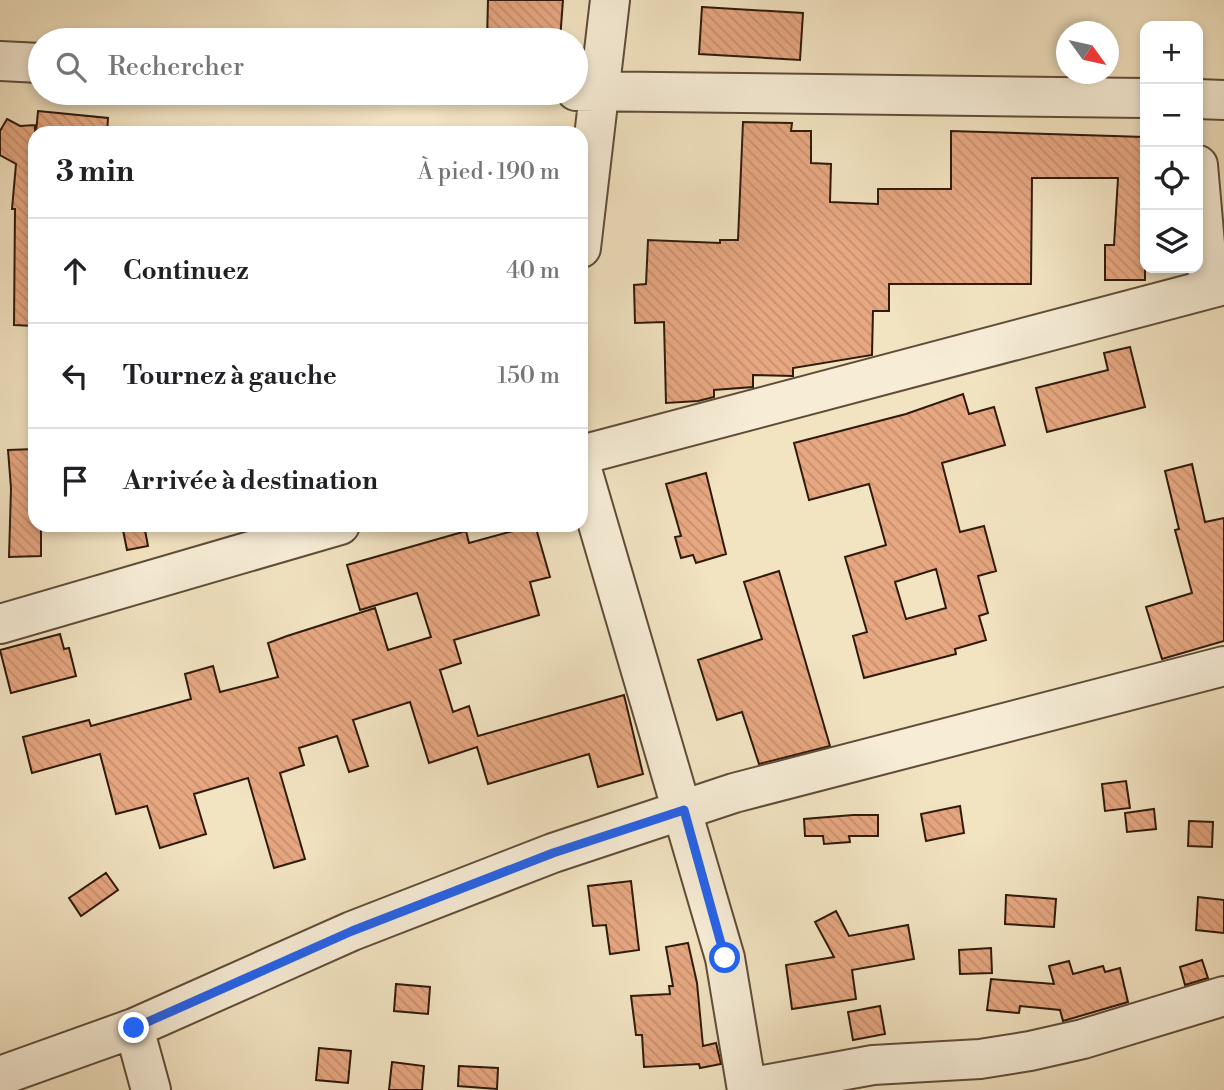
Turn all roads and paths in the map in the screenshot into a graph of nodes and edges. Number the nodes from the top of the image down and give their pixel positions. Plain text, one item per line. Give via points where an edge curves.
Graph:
1 (610, 0) edge
2 (0, 61) edge
3 (28, 62) edge
4 (588, 92) edge
5 (1140, 98) edge
6 (1203, 99) edge
7 (1224, 100) edge
8 (587, 105) edge
9 (586, 126) edge
10 (1203, 196) edge
11 (1217, 287) edge
12 (588, 453) edge
13 (588, 489) edge
14 (316, 532) edge
15 (0, 624) edge
16 (1224, 666) edge
17 (684, 810) junction
18 (1224, 996) edge
19 (134, 1028) junction
20 (0, 1076) edge
21 (747, 1089) edge
22 (151, 1090) edge

1 - 4 street
2 - 3 street
4 - 5 street
6 - 7 street
8 - 9 street
10 - 11 street
11 - 12 street
13 - 17 street
14 - 15 street
16 - 17 street via 734,793
17 - 19 street via 553,853 352,931
17 - 21 street via 725,958
18 - 21 street via 1030,1051 980,1059 873,1065
19 - 20 street
19 - 22 street

